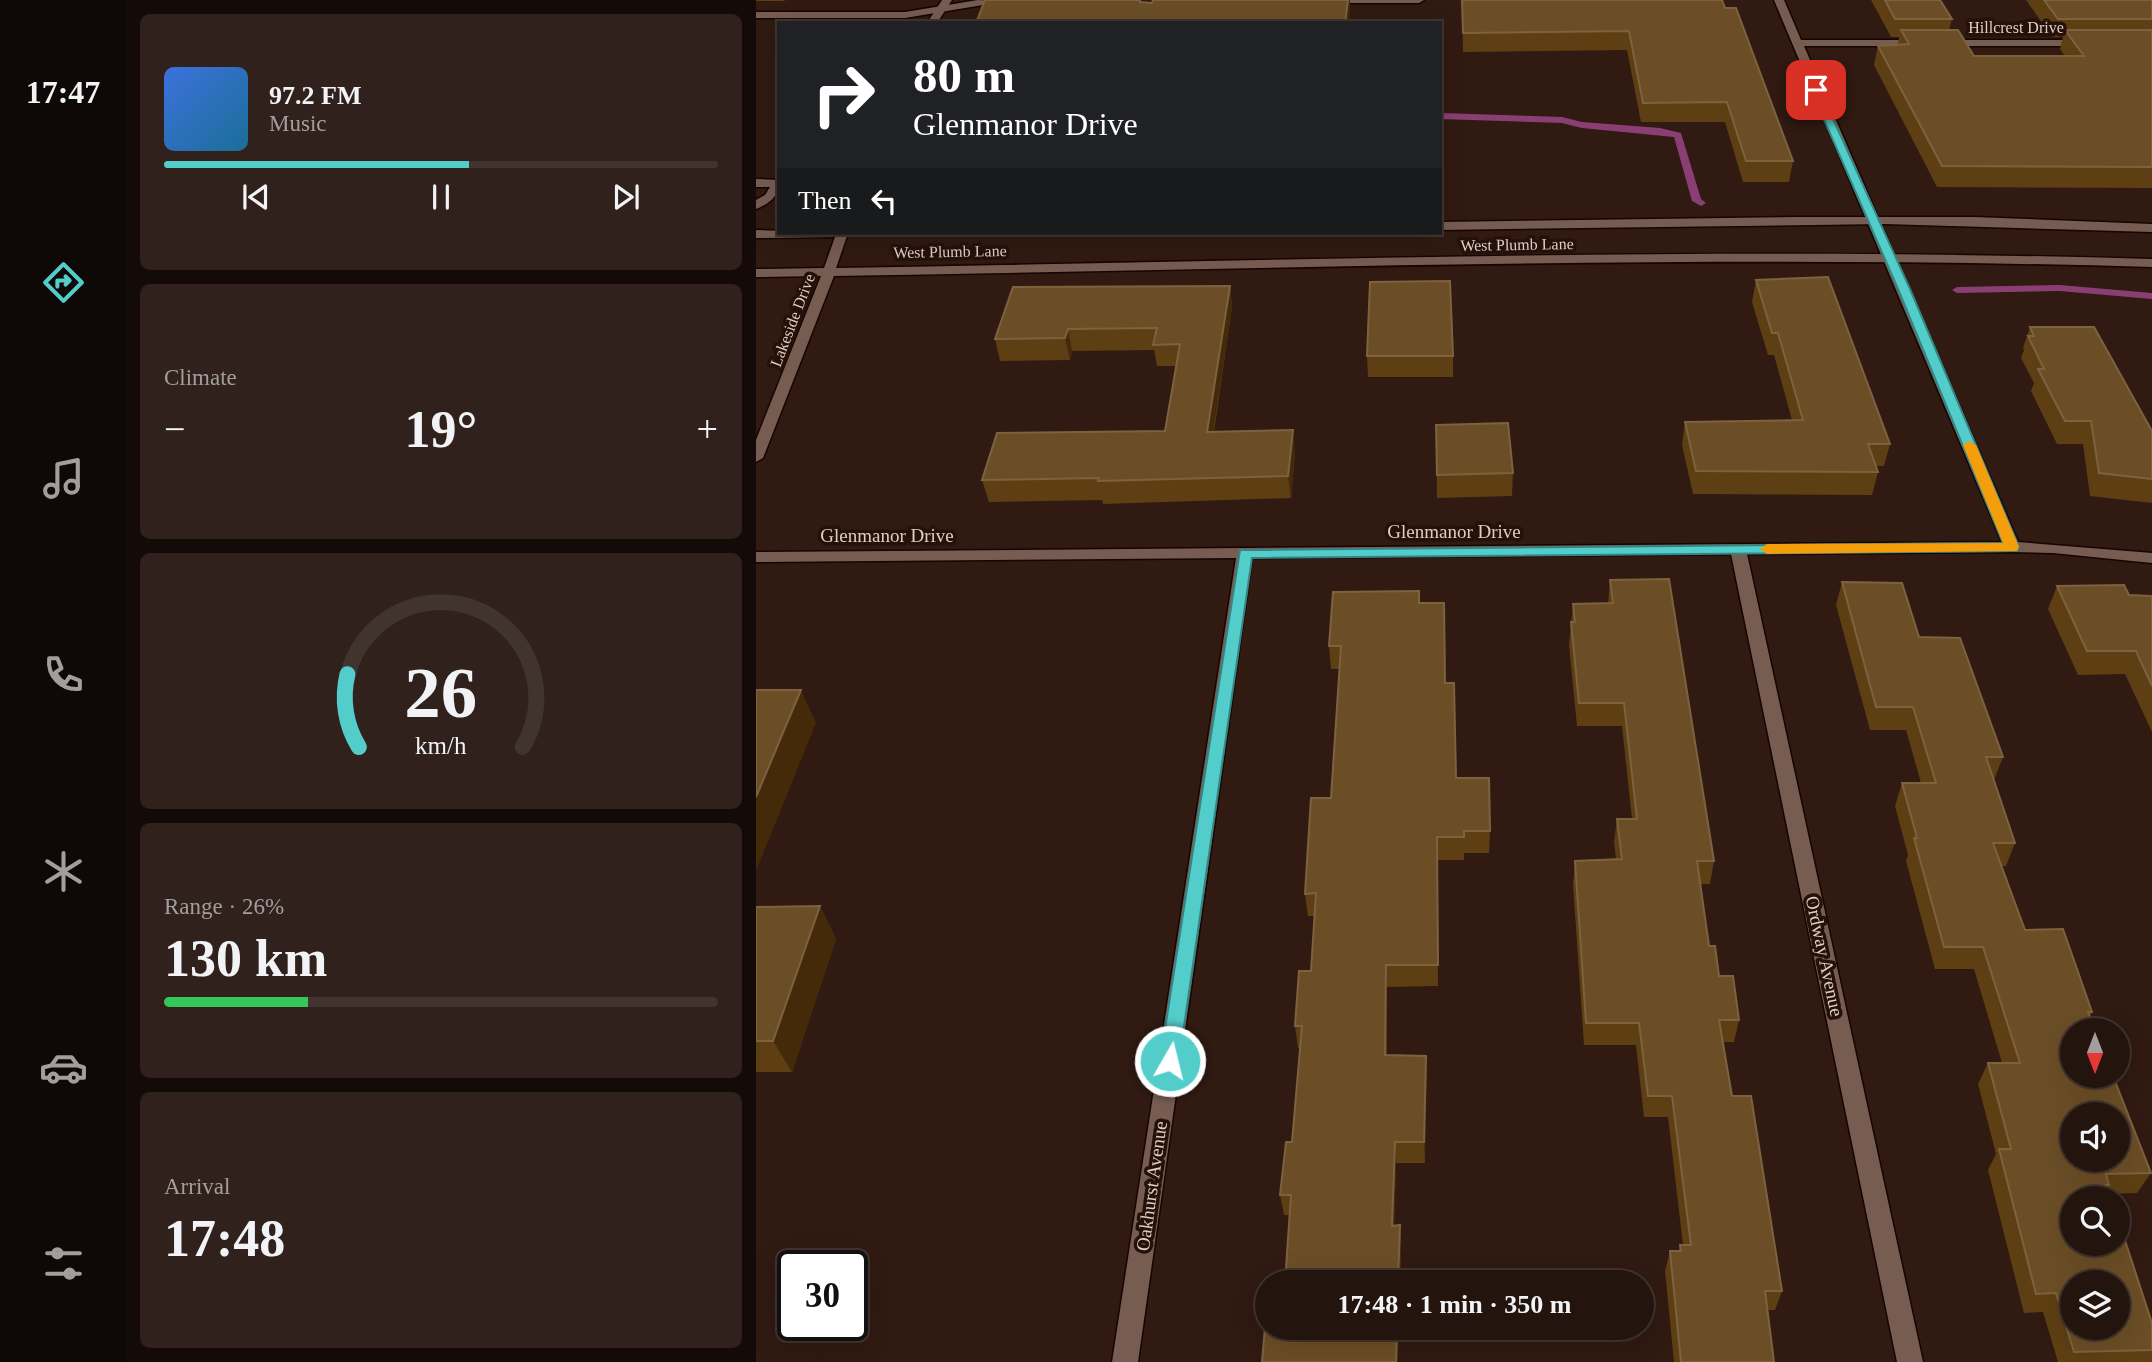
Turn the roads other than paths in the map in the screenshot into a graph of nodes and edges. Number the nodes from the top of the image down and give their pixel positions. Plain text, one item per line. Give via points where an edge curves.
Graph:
1 (1419, 0) edge
2 (1779, 0) edge
3 (1308, 1) edge
4 (1017, 2) edge
5 (943, 5) edge
6 (756, 15) edge
7 (933, 21) edge
8 (1796, 43) junction
9 (2097, 43) edge
10 (756, 183) edge
11 (777, 183) edge
12 (777, 185) edge
13 (756, 197) edge
14 (769, 197) junction
15 (756, 205) edge
16 (1872, 221) junction
17 (1442, 226) edge
18 (2152, 228) edge
19 (756, 234) edge
20 (777, 234) edge
21 (843, 235) edge
22 (1889, 259) junction
23 (2152, 263) edge
24 (830, 271) junction
25 (756, 273) edge
26 (756, 458) edge
27 (2012, 547) junction
28 (1738, 549) junction
29 (1245, 553) junction
30 (756, 557) edge
31 (2152, 558) edge
32 (1125, 1362) edge
33 (1910, 1362) edge

1 - 3 street
2 - 8 street
4 - 5 street
5 - 6 street via 905,15
5 - 7 street
8 - 9 street, Hillcrest Drive
8 - 16 street
10 - 11 street
12 - 14 street
13 - 14 street
14 - 15 street
16 - 17 street, West Plumb Lane
16 - 18 street, West Plumb Lane
16 - 22 street
19 - 20 street
21 - 24 street, Lakeside Drive
22 - 23 street, West Plumb Lane
22 - 24 street, West Plumb Lane
22 - 27 street
24 - 25 street, West Plumb Lane
24 - 26 street, Lakeside Drive
27 - 28 street, Glenmanor Drive
27 - 31 street, Glenmanor Drive
28 - 29 street, Glenmanor Drive
28 - 33 street, Ordway Avenue
29 - 30 street, Glenmanor Drive
29 - 32 street, Oakhurst Avenue

